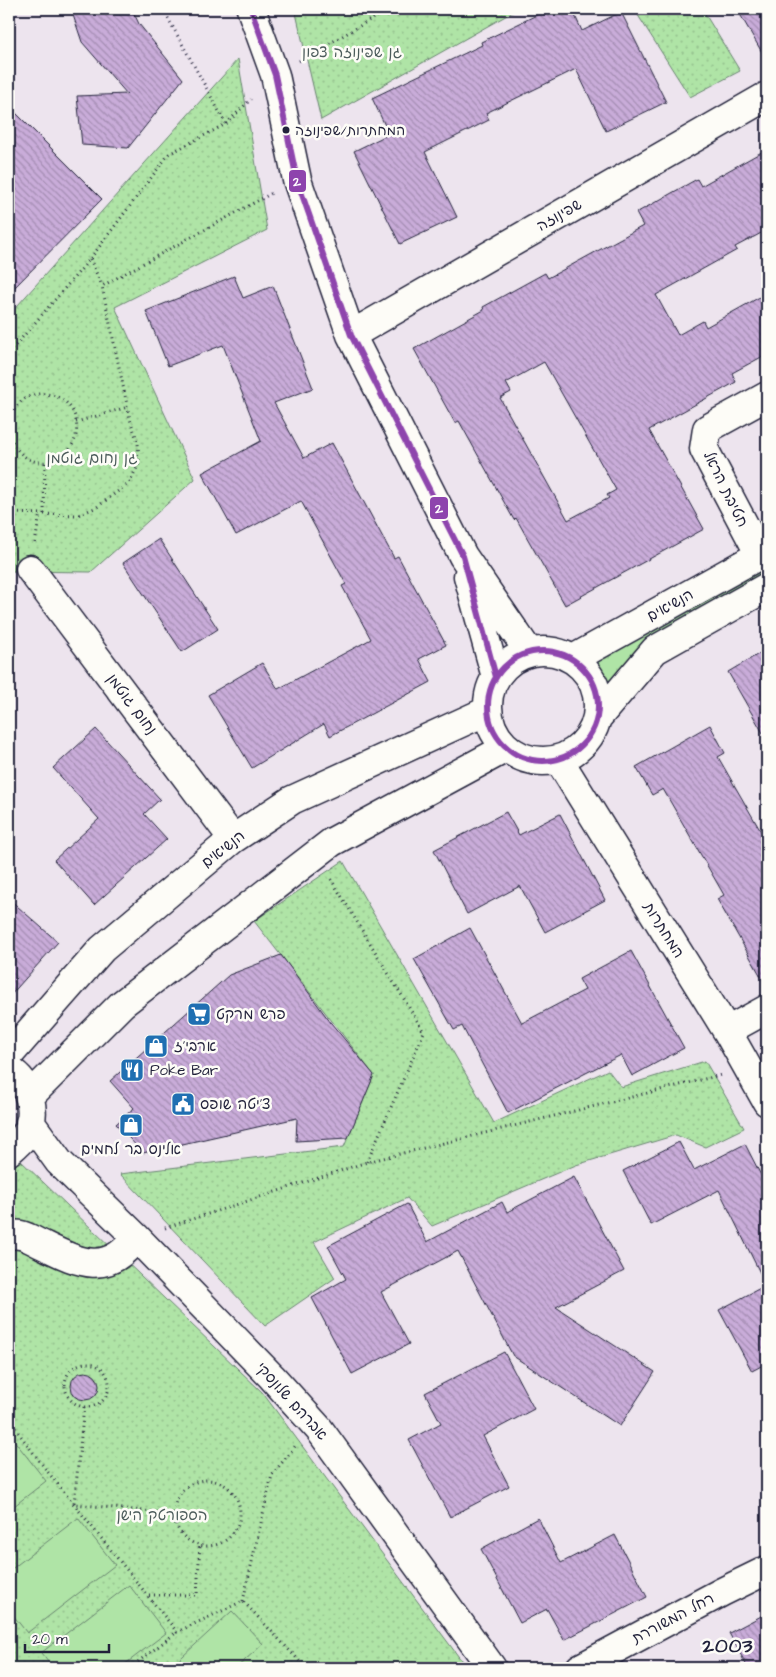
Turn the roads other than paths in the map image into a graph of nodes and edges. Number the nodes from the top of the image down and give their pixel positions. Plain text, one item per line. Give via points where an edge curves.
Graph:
1 (251, 9) edge
2 (767, 96) edge
3 (351, 335) junction
4 (767, 396) edge
5 (763, 553) edge
6 (463, 556) junction
7 (30, 569) dead end
8 (767, 587) edge
9 (528, 652) junction
10 (573, 659) junction
11 (496, 676) junction
12 (487, 711) junction
13 (598, 717) junction
14 (506, 748) junction
15 (559, 760) junction
16 (233, 840) junction
17 (767, 1009) edge
18 (727, 1031) junction
19 (9, 1055) edge
20 (9, 1070) edge
21 (767, 1102) edge
22 (22, 1128) edge
23 (9, 1235) edge
24 (136, 1237) junction
25 (767, 1570) edge
26 (492, 1668) edge
27 (580, 1668) edge

1 - 3 street via 275,75 297,180
2 - 3 street, שפינוזה
3 - 6 street
4 - 5 street, חטיבת הראל via 707,429 704,450
5 - 10 street, הנשיאים
6 - 9 street
6 - 11 street
7 - 16 street, נחום גוטמן
8 - 13 street via 655,650
9 - 10 street via 552,650
9 - 11 street via 508,662
10 - 13 street via 589,675 598,695
11 - 12 street via 488,693
12 - 14 street via 493,731
12 - 16 street, הנשיאים via 292,800
13 - 15 street via 590,736 577,751
14 - 15 street via 540,762
14 - 22 street via 332,842 122,1004
15 - 18 street, המחתרות
16 - 19 street, הנשיאים via 102,948
17 - 18 street
18 - 21 street, המחתרות
20 - 22 street via 23,1083
22 - 24 street, אברהם שלונסקי via 37,1148 59,1162
23 - 24 street via 20,1234 69,1258 101,1264 114,1259
24 - 26 street, אברהם שלונסקי via 319,1429
25 - 27 street, רחל המשוררת

